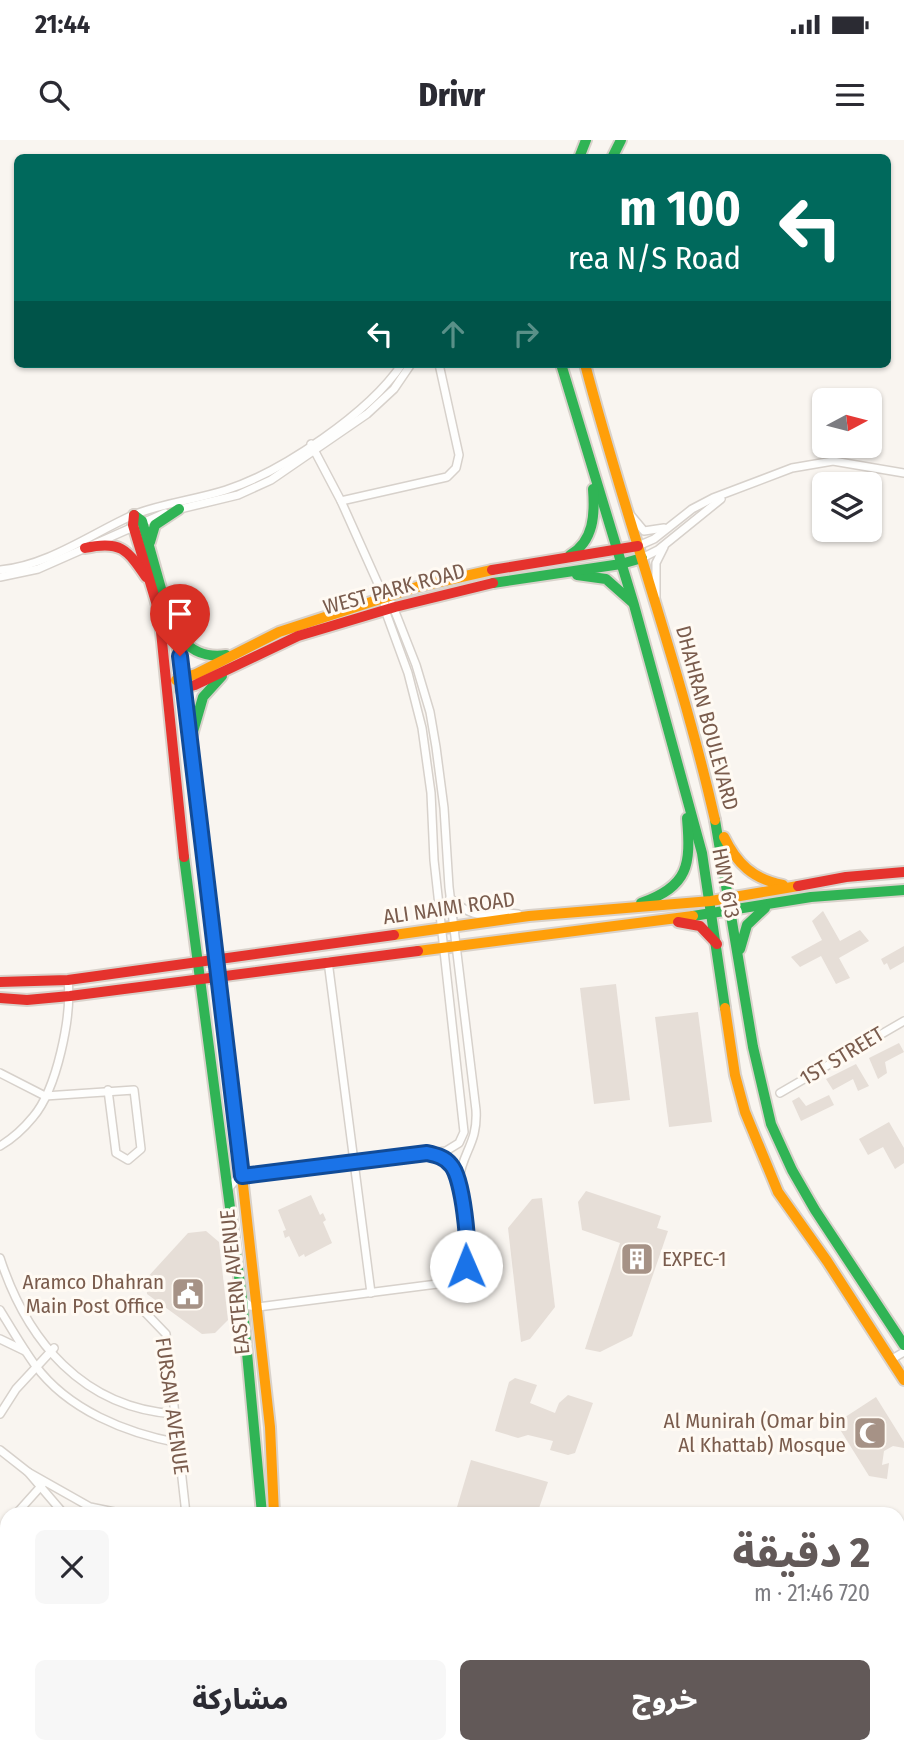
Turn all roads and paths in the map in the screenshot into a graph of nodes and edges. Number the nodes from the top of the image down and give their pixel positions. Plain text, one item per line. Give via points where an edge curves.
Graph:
1 (399, 368) edge
2 (408, 368) edge
3 (440, 368) edge
4 (562, 368) edge
5 (586, 368) edge
6 (313, 447) junction
7 (592, 469) junction
8 (904, 474) edge
9 (727, 494) junction
10 (341, 501) junction
11 (625, 507) junction
12 (179, 509) junction
13 (136, 521) junction
14 (677, 521) junction
15 (666, 544) junction
16 (638, 546) junction
17 (85, 548) junction
18 (150, 548) junction
19 (616, 551) junction
20 (642, 558) junction
21 (562, 559) junction
22 (621, 564) junction
23 (0, 570) edge
24 (553, 574) junction
25 (0, 577) edge
26 (153, 588) junction
27 (384, 597) junction
28 (634, 604) junction
29 (656, 604) junction
30 (390, 609) junction
31 (175, 631) junction
32 (237, 659) junction
33 (183, 683) junction
34 (166, 686) junction
35 (191, 755) junction
36 (685, 795) junction
37 (714, 814) junction
38 (904, 872) edge
39 (800, 886) junction
40 (904, 890) edge
41 (450, 898) junction
42 (730, 898) junction
43 (711, 901) junction
44 (780, 903) junction
45 (612, 911) junction
46 (732, 911) junction
47 (713, 914) junction
48 (529, 916) junction
49 (658, 921) junction
50 (448, 928) junction
51 (450, 946) junction
52 (718, 946) junction
53 (217, 961) junction
54 (328, 961) junction
55 (199, 962) junction
56 (739, 962) junction
57 (219, 975) junction
58 (201, 978) junction
59 (68, 980) junction
60 (0, 982) edge
61 (70, 996) junction
62 (0, 998) edge
63 (904, 1021) edge
64 (0, 1073) edge
65 (108, 1090) junction
66 (780, 1093) dead end
67 (45, 1096) junction
68 (0, 1146) edge
69 (427, 1153) junction
70 (354, 1163) junction
71 (242, 1176) junction
72 (458, 1180) junction
73 (229, 1189) junction
74 (0, 1258) edge
75 (370, 1293) junction
76 (242, 1298) junction
77 (140, 1307) dead end
78 (258, 1307) junction
79 (0, 1310) edge
80 (0, 1339) edge
81 (903, 1345) edge
82 (52, 1350) junction
83 (26, 1351) junction
84 (889, 1355) junction
85 (36, 1367) junction
86 (904, 1380) edge
87 (0, 1414) edge
88 (175, 1414) junction
89 (179, 1443) junction
90 (0, 1450) edge
91 (43, 1485) junction
92 (23, 1507) edge
93 (59, 1507) edge
94 (90, 1507) edge
95 (186, 1507) edge
96 (261, 1507) edge
97 (274, 1507) edge

1 - 6 street via 375,398
2 - 6 street via 380,403
3 - 10 street via 459,455 456,468 440,479
4 - 7 main road, HWY 613
5 - 11 main road, DHAHRAN BOULEVARD
6 - 10 street
6 - 12 street via 256,487
6 - 13 street via 248,482 157,506
7 - 19 main road, HWY 613
7 - 21 main road via 593,519 580,548
8 - 9 street via 833,461 815,463
9 - 14 street
9 - 15 street
10 - 27 street
11 - 14 street via 644,531 660,530
11 - 16 main road, DHAHRAN BOULEVARD
12 - 13 street
12 - 18 main road via 156,523 150,533
13 - 17 street
13 - 18 main road, EASTERN AVENUE
13 - 23 street via 39,560
13 - 26 main road, EASTERN AVENUE
14 - 16 street
15 - 20 street
15 - 29 street via 656,563
16 - 19 main road, WEST PARK ROAD
16 - 20 main road, DHAHRAN BOULEVARD
17 - 25 street via 38,569
17 - 26 main road, EASTERN AVENUE via 120,544
18 - 31 main road, EASTERN AVENUE
19 - 21 main road, WEST PARK ROAD
19 - 22 main road, HWY 613
20 - 22 main road, WEST PARK ROAD
20 - 29 main road, DHAHRAN BOULEVARD
21 - 27 main road, WEST PARK ROAD via 471,574
22 - 24 main road, WEST PARK ROAD
22 - 28 main road, HWY 613
24 - 28 main road via 606,579
24 - 30 main road, WEST PARK ROAD via 454,591
26 - 34 main road, EASTERN AVENUE
27 - 30 street
27 - 32 main road, WEST PARK ROAD via 279,632
28 - 36 main road, HWY 613
29 - 37 main road, DHAHRAN BOULEVARD
30 - 32 main road, WEST PARK ROAD
30 - 41 street via 430,712 444,808
30 - 50 street via 422,728
31 - 32 main road via 197,653
31 - 33 main road, EASTERN AVENUE
32 - 33 main road, WEST PARK ROAD
32 - 35 main road via 203,697 192,732
33 - 34 main road, WEST PARK ROAD
33 - 35 main road, EASTERN AVENUE
34 - 55 main road, EASTERN AVENUE
35 - 53 main road, EASTERN AVENUE
36 - 43 main road, HWY 613
36 - 45 main road via 690,858 681,878 655,899
37 - 39 main road via 741,868 772,883
37 - 42 main road, DHAHRAN BOULEVARD
38 - 39 main road, ALI NAIMI ROAD
39 - 42 main road, ALI NAIMI ROAD
40 - 44 main road, ALI NAIMI ROAD
41 - 48 street via 465,911 481,916
41 - 50 street
42 - 43 main road, ALI NAIMI ROAD
42 - 46 main road, DHAHRAN BOULEVARD
43 - 45 main road, ALI NAIMI ROAD
43 - 47 main road, HWY 613
44 - 46 main road, ALI NAIMI ROAD
44 - 56 main road via 760,910 749,921
45 - 48 main road, ALI NAIMI ROAD
46 - 47 main road, ALI NAIMI ROAD
46 - 56 main road, DHAHRAN BOULEVARD
47 - 49 main road, ALI NAIMI ROAD
47 - 52 main road, HWY 613
48 - 50 main road, ALI NAIMI ROAD
49 - 51 main road, ALI NAIMI ROAD
49 - 52 main road via 700,926
50 - 51 street
50 - 51 street
50 - 53 main road, ALI NAIMI ROAD
51 - 54 main road, ALI NAIMI ROAD
51 - 69 street via 464,1132 454,1147
51 - 72 street via 477,1123
52 - 84 main road, HWY 613 via 735,1075 759,1148 778,1192
53 - 55 main road, ALI NAIMI ROAD
53 - 57 main road, EASTERN AVENUE
54 - 57 main road, ALI NAIMI ROAD
54 - 70 street
55 - 58 main road, EASTERN AVENUE
55 - 59 main road, ALI NAIMI ROAD
56 - 81 main road, DHAHRAN BOULEVARD via 771,1124 815,1210
57 - 58 main road, ALI NAIMI ROAD
57 - 71 main road, EASTERN AVENUE
58 - 61 main road, ALI NAIMI ROAD
58 - 73 main road, EASTERN AVENUE
59 - 60 main road, ALI NAIMI ROAD
59 - 61 street
61 - 62 main road, ALI NAIMI ROAD
61 - 67 street via 51,1087
63 - 66 street, 1ST STREET
64 - 67 street
65 - 65 street via 134,1090 141,1149 128,1160 116,1153
65 - 67 street
67 - 68 street via 34,1117
69 - 70 street
69 - 72 street via 450,1163
70 - 71 street
70 - 75 street
71 - 73 street via 234,1179
71 - 78 main road, EASTERN AVENUE
72 - 75 street via 467,1251 463,1272 445,1283
73 - 76 main road, EASTERN AVENUE
74 - 82 street via 17,1305 32,1331
75 - 78 street
76 - 78 street
76 - 96 main road, EASTERN AVENUE
77 - 88 street, FURSAN AVENUE via 166,1334
78 - 97 main road, EASTERN AVENUE
79 - 83 street
80 - 83 street
81 - 84 street
82 - 85 street
82 - 88 street via 98,1393 136,1408
83 - 85 street
84 - 86 main road, HWY 613
85 - 87 street
85 - 89 street via 87,1410 115,1425
88 - 89 street, FURSAN AVENUE
89 - 95 street, FURSAN AVENUE
90 - 91 street
91 - 92 street
91 - 93 street
91 - 94 street

